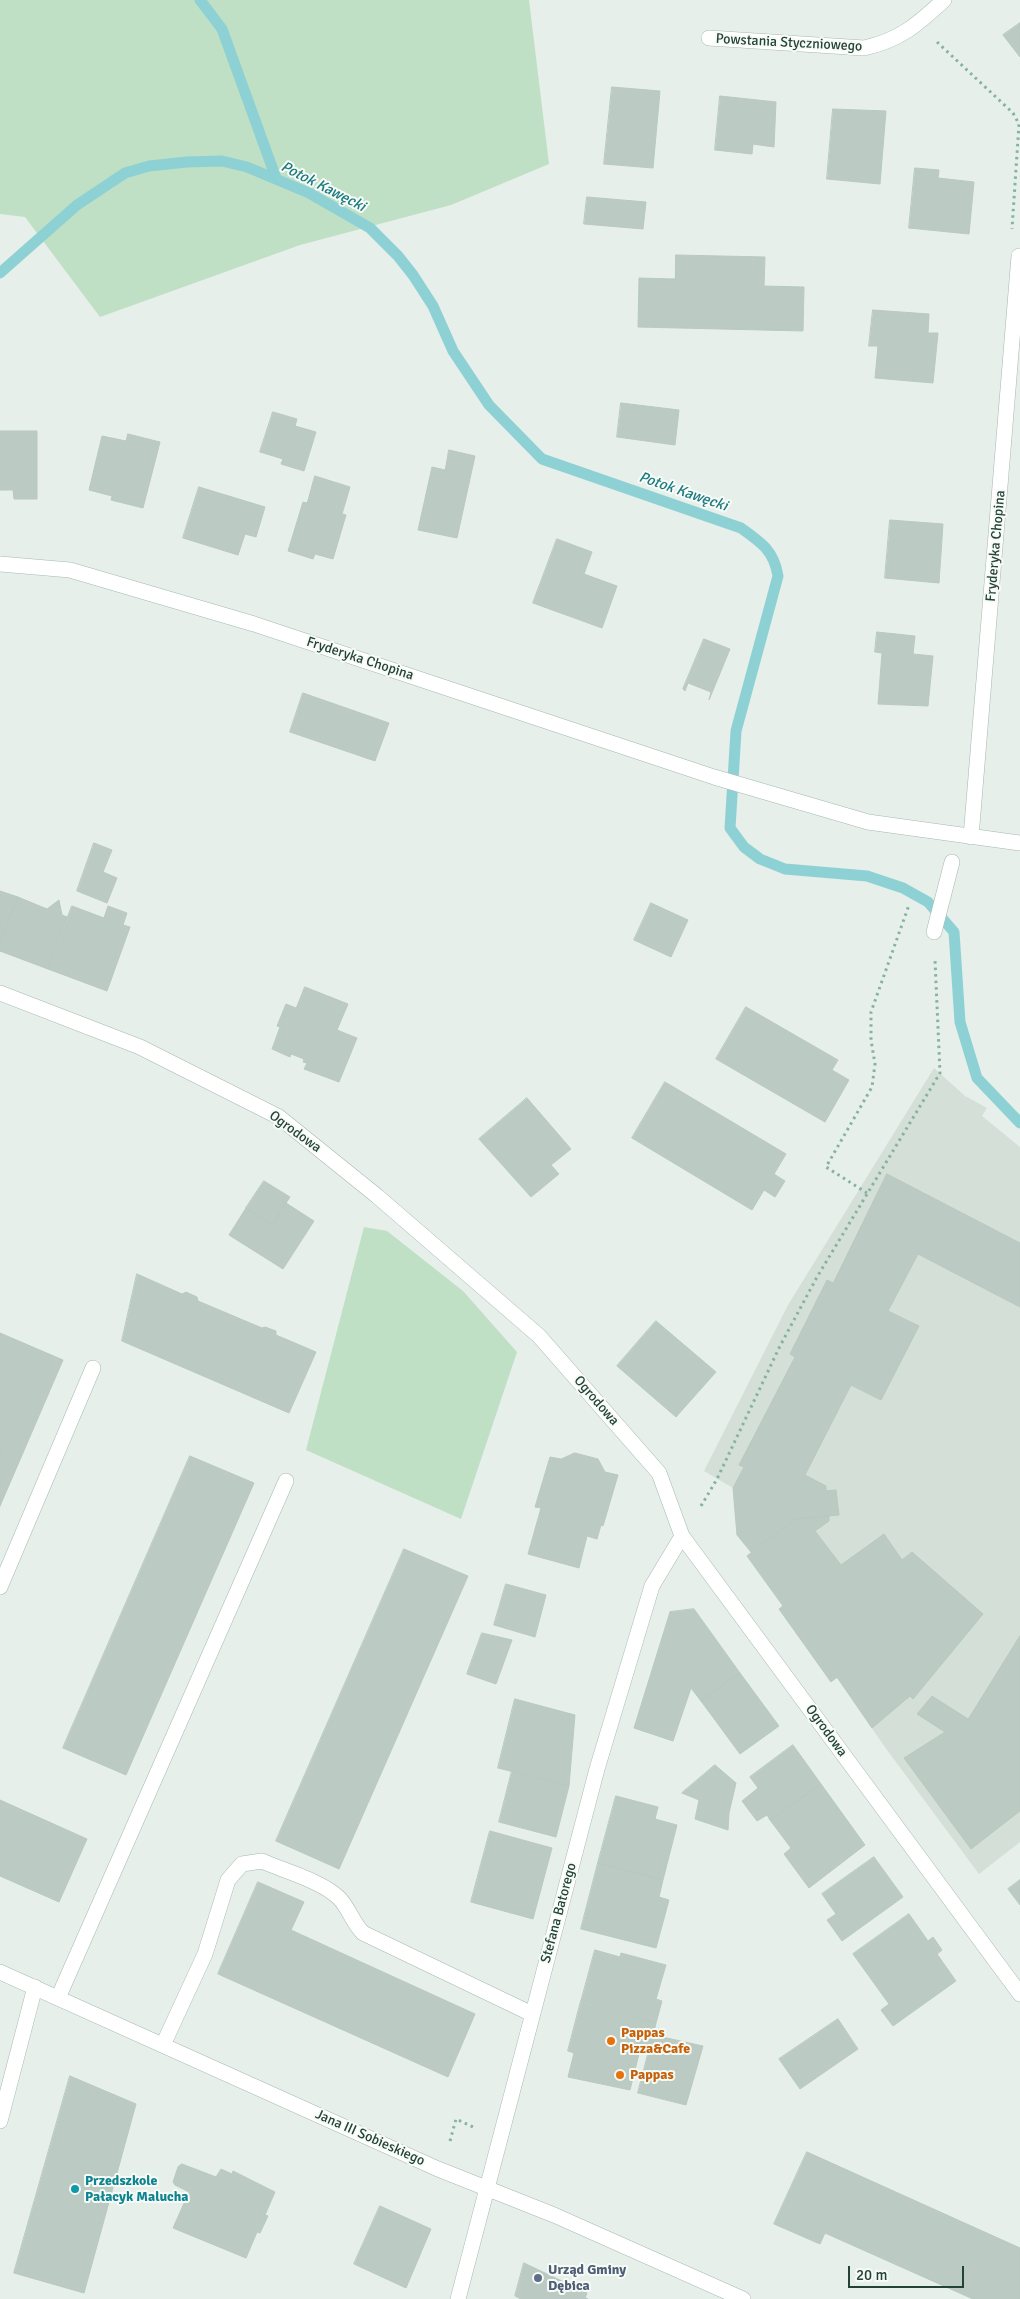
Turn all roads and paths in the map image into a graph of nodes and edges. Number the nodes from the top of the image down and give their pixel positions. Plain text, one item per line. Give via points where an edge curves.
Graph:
1 (944, 0) edge
2 (919, 24) junction
3 (709, 38) dead end
4 (1019, 256) edge
5 (0, 564) edge
6 (971, 837) junction
7 (1020, 843) edge
8 (952, 862) dead end
9 (904, 918) dead end
10 (934, 932) joint
11 (0, 993) edge
12 (867, 1193) junction
13 (93, 1368) dead end
14 (286, 1481) dead end
15 (682, 1536) junction
16 (0, 1587) edge
17 (0, 1972) edge
18 (35, 1987) junction
19 (1020, 1994) edge
20 (58, 1998) junction
21 (532, 2014) junction
22 (163, 2045) junction
23 (0, 2121) edge
24 (481, 2131) dead end
25 (450, 2141) dead end
26 (486, 2189) junction
27 (458, 2299) edge
28 (742, 2299) edge

1 - 2 street, Powstania Styczniowego
2 - 3 street, Powstania Styczniowego via 885,43 864,48
2 - 4 path via 1013,113 1019,124 1011,233
4 - 6 street, Fryderyka Chopina
5 - 6 street, Fryderyka Chopina via 70,570 254,624 756,791 868,822
6 - 7 street
8 - 10 street
9 - 12 path via 872,1012 871,1040 876,1064 872,1087 826,1167
10 - 12 path via 940,1073
11 - 15 street, Ogrodowa via 140,1047 279,1117 377,1196 539,1336 660,1473
12 - 15 path via 817,1277 780,1346 717,1479
13 - 16 street
14 - 20 street
15 - 19 street, Ogrodowa
15 - 21 street, Stefana Batorego via 652,1586 597,1769
17 - 18 street, Jana III Sobieskiego
18 - 20 street, Jana III Sobieskiego
18 - 23 street
20 - 22 street, Jana III Sobieskiego
21 - 22 street via 363,1933 331,1890 262,1861 253,1861 242,1864 228,1880 205,1954
21 - 26 street, Stefana Batorego
22 - 26 street, Jana III Sobieskiego
24 - 25 path via 456,2119
26 - 27 street, Stefana Batorego
26 - 28 street, Jana III Sobieskiego via 554,2215

